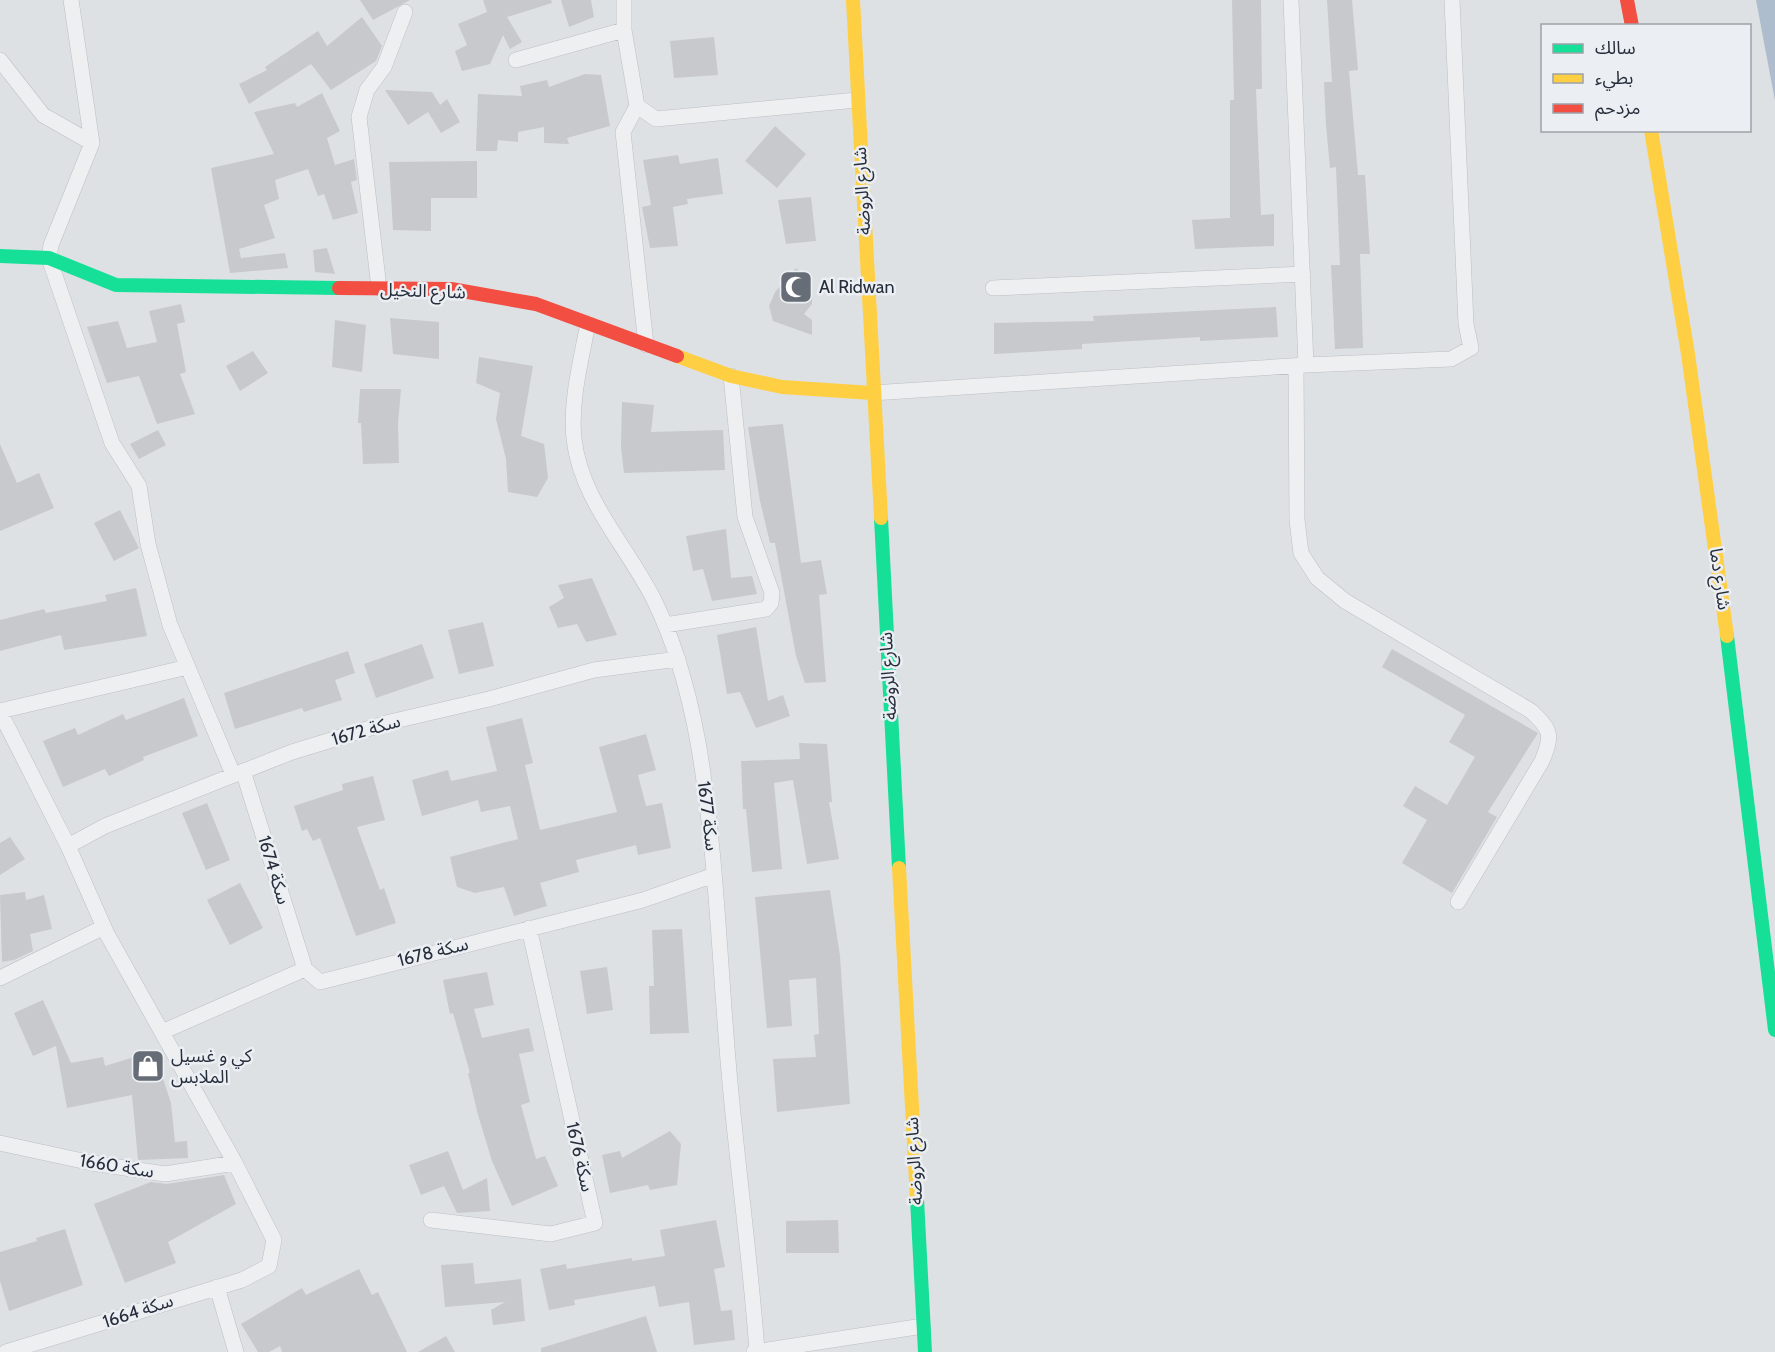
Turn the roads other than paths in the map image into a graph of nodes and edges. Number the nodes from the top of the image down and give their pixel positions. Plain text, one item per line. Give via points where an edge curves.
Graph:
1 (71, 0) edge
2 (624, 0) edge
3 (853, 0) edge
4 (1290, 0) edge
5 (1452, 0) edge
6 (1627, 0) edge
7 (405, 12) dead end
8 (1632, 24) edge
9 (624, 30) junction
10 (0, 60) edge
11 (516, 60) dead end
12 (857, 100) junction
13 (637, 106) junction
14 (1651, 132) edge
15 (92, 143) junction
16 (0, 256) edge
17 (49, 258) junction
18 (1303, 274) junction
19 (379, 288) junction
20 (993, 288) dead end
21 (588, 323) junction
22 (646, 345) junction
23 (1301, 366) junction
24 (731, 376) junction
25 (872, 393) junction
26 (665, 625) junction
27 (678, 659) junction
28 (188, 667) junction
29 (0, 712) edge
30 (238, 773) junction
31 (68, 846) junction
32 (714, 875) junction
33 (1458, 902) dead end
34 (104, 927) junction
35 (530, 928) junction
36 (305, 969) junction
37 (0, 978) edge
38 (1775, 1030) edge
39 (162, 1032) junction
40 (0, 1143) edge
41 (235, 1163) junction
42 (431, 1220) dead end
43 (217, 1287) junction
44 (923, 1326) junction
45 (25, 1350) edge
46 (6, 1352) edge
47 (236, 1352) edge
48 (756, 1352) edge
49 (925, 1352) edge

1 - 15 street
2 - 9 street
3 - 12 main road, شارع الروضة
4 - 18 street
5 - 23 street via 1466,324 1471,348 1451,359
6 - 8 main road
7 - 19 street via 389,57 367,90 359,117
9 - 11 street
9 - 13 street
10 - 15 street via 43,115
12 - 13 street via 656,119
12 - 25 main road, شارع الروضة
13 - 22 street via 623,132
14 - 38 main road, شارع دما via 1726,612
15 - 17 street
16 - 17 main road, شارع النخيل
17 - 19 main road, شارع النخيل via 116,285
17 - 28 street, سكة 1674 via 112,443 139,486 148,544 170,625
18 - 20 street
18 - 23 street
19 - 21 main road, شارع النخيل via 452,289 536,304
21 - 22 main road, شارع النخيل
21 - 26 street, سكة 1677 via 575,396 574,439 585,482
22 - 24 main road, شارع النخيل
23 - 25 street
23 - 33 street via 1297,519 1301,553 1317,578 1345,601 1531,711 1548,727 1550,742 1542,761
24 - 25 main road, شارع النخيل via 782,387
24 - 26 street via 745,517 772,593 771,603 766,609
25 - 44 main road, شارع الروضة
26 - 27 street, سكة 1677
27 - 30 street, سكة 1672 via 594,670 390,723 292,752
27 - 32 street, سكة 1677 via 697,740 712,835
28 - 29 street
28 - 30 street, سكة 1674
29 - 31 street
30 - 31 street, سكة 1672 via 105,826
30 - 36 street, سكة 1674
31 - 34 street
32 - 35 street, سكة 1678 via 643,900
32 - 48 street, سكة 1677
34 - 37 street
34 - 39 street
35 - 36 street, سكة 1678 via 320,982
35 - 42 street, سكة 1676 via 595,1222 551,1234
36 - 39 street
39 - 41 street
40 - 41 street, سكة 1660 via 165,1174
41 - 43 street, سكة 1664 via 274,1240 269,1266
43 - 45 street, سكة 1664
43 - 47 street
44 - 48 street
44 - 49 main road, شارع الروضة
45 - 46 street, سكة 1664

